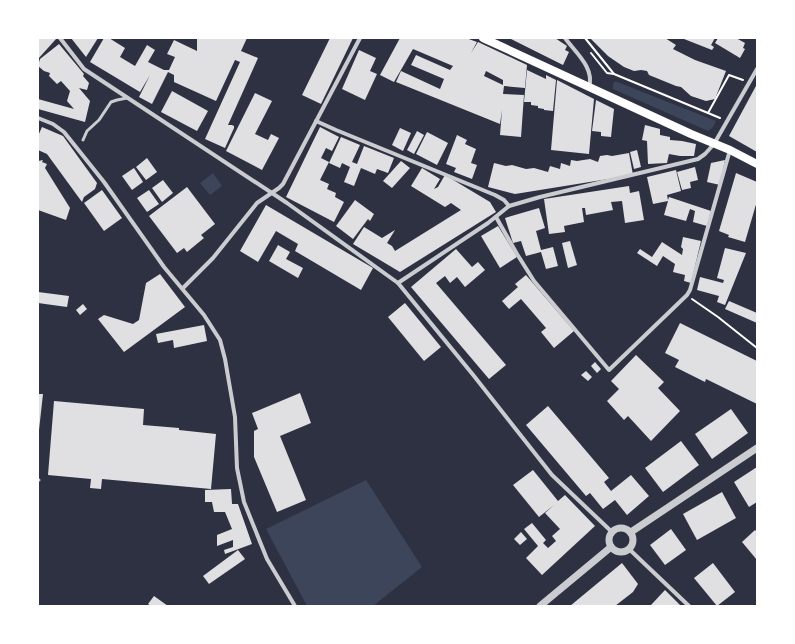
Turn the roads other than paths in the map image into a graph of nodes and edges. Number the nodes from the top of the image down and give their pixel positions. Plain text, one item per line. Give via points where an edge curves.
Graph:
1 (60, 38) edge
2 (360, 38) edge
3 (483, 38) edge
4 (565, 38) edge
5 (757, 69) edge
6 (589, 87) junction
7 (127, 98) junction
8 (38, 118) edge
9 (316, 121) junction
10 (83, 140) dead end
11 (714, 144) junction
12 (730, 150) junction
13 (757, 164) edge
14 (272, 194) junction
15 (509, 206) junction
16 (496, 217) junction
17 (398, 283) junction
18 (182, 288) junction
19 (757, 448) edge
20 (612, 532) junction
21 (631, 532) junction
22 (611, 547) junction
23 (629, 549) junction
24 (295, 606) edge
25 (540, 606) edge
26 (689, 606) edge

1 - 7 street via 84,69
2 - 9 street
3 - 6 main road
4 - 6 street via 590,72
5 - 11 street
6 - 11 main road
7 - 10 lane via 111,102 99,120 87,131
7 - 14 street
8 - 18 street via 64,132
9 - 14 street via 283,184
9 - 15 street via 495,194
11 - 12 main road
11 - 15 street via 698,159 540,196
12 - 13 main road
12 - 16 street via 690,290 609,370 534,281
14 - 17 street
14 - 18 street via 257,203 213,258
15 - 16 street
16 - 17 street
17 - 20 street via 552,475
18 - 24 street via 220,340 235,417 237,468 244,502 268,559
19 - 21 street
20 - 21 street via 621,528
20 - 22 street via 609,539
21 - 23 street via 633,543
22 - 23 street via 620,552
22 - 25 street
23 - 26 street

